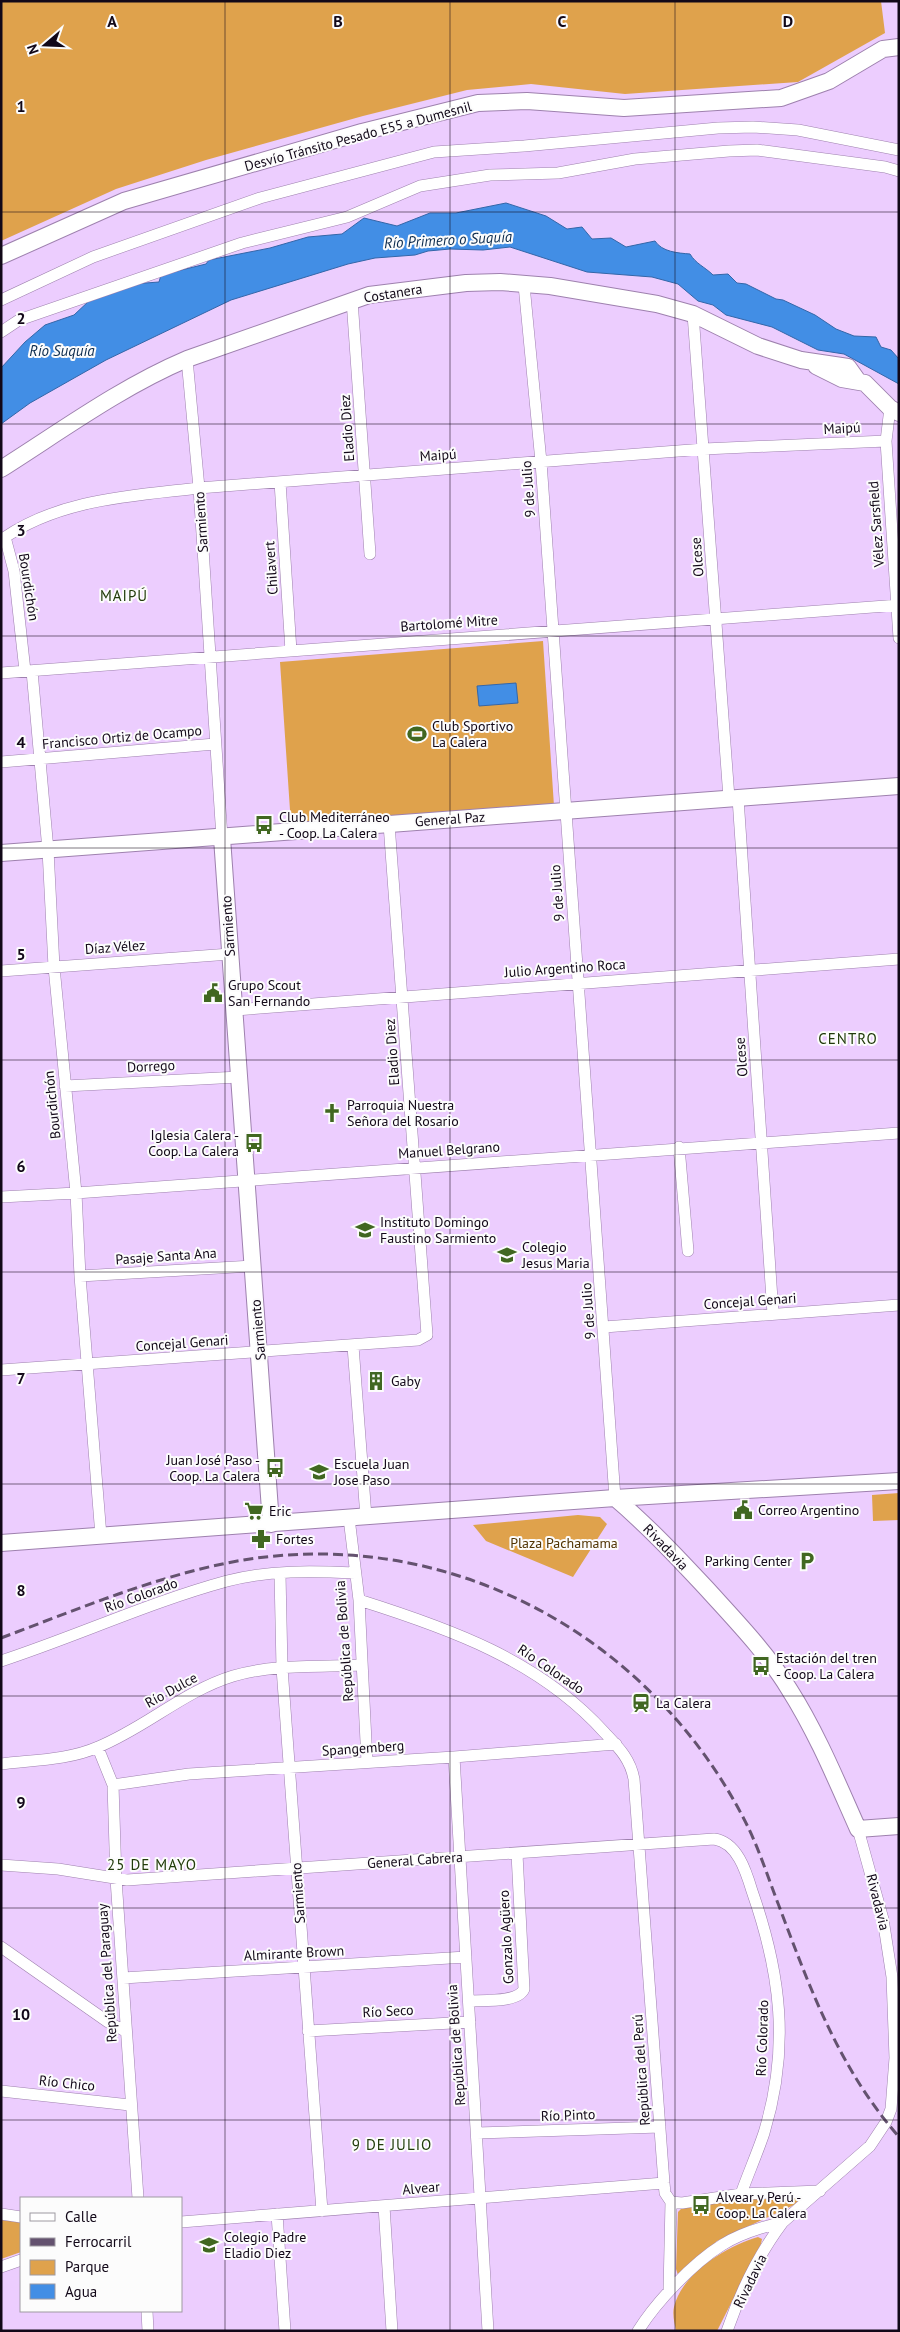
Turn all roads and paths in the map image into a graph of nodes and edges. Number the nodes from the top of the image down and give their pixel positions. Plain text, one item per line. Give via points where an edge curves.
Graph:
1 (899, 47) edge
2 (899, 150) edge
3 (899, 171) edge
4 (1, 256) edge
5 (524, 285) junction
6 (1, 300) edge
7 (352, 300) junction
8 (693, 314) junction
9 (1, 332) edge
10 (187, 359) junction
11 (894, 410) edge
12 (886, 441) junction
13 (704, 449) junction
14 (541, 462) junction
15 (1, 469) edge
16 (366, 475) junction
17 (280, 482) junction
18 (199, 488) junction
19 (3, 539) edge
20 (370, 554) dead end
21 (898, 605) edge
22 (716, 619) junction
23 (552, 630) junction
24 (899, 638) edge
25 (291, 651) junction
26 (210, 657) junction
27 (29, 671) junction
28 (1, 673) edge
29 (215, 744) junction
30 (40, 759) junction
31 (1, 762) edge
32 (899, 786) edge
33 (733, 798) junction
34 (566, 810) junction
35 (389, 824) junction
36 (222, 838) junction
37 (48, 850) junction
38 (1, 853) edge
39 (230, 954) junction
40 (899, 959) edge
41 (54, 967) junction
42 (750, 970) junction
43 (1, 971) edge
44 (578, 982) junction
45 (403, 997) junction
46 (234, 1010) junction
47 (239, 1077) junction
48 (65, 1086) junction
49 (899, 1133) edge
50 (763, 1142) junction
51 (679, 1147) junction
52 (592, 1155) junction
53 (416, 1167) junction
54 (248, 1179) junction
55 (76, 1193) junction
56 (1, 1197) edge
57 (688, 1252) dead end
58 (253, 1266) junction
59 (80, 1276) junction
60 (899, 1305) edge
61 (773, 1314) junction
62 (604, 1327) junction
63 (425, 1338) joint
64 (353, 1346) junction
65 (260, 1353) junction
66 (88, 1364) junction
67 (1, 1370) edge
68 (899, 1481) edge
69 (657, 1496) junction
70 (615, 1498) junction
71 (366, 1517) junction
72 (349, 1518) junction
73 (643, 1523) junction
74 (271, 1524) junction
75 (101, 1536) junction
76 (1, 1543) edge
77 (280, 1574) junction
78 (355, 1574) junction
79 (359, 1600) junction
80 (1, 1661) edge
81 (362, 1665) junction
82 (282, 1668) junction
83 (616, 1744) junction
84 (98, 1748) junction
85 (454, 1758) junction
86 (367, 1762) junction
87 (1, 1764) edge
88 (289, 1768) junction
89 (113, 1785) junction
90 (899, 1826) edge
91 (858, 1829) junction
92 (714, 1839) joint
93 (639, 1845) junction
94 (516, 1854) junction
95 (460, 1857) junction
96 (1, 1865) edge
97 (296, 1868) junction
98 (116, 1879) junction
99 (1, 1947) edge
100 (466, 1957) junction
101 (304, 1967) junction
102 (123, 1978) junction
103 (469, 2001) junction
104 (470, 2022) junction
105 (125, 2031) junction
106 (308, 2031) junction
107 (1, 2092) edge
108 (130, 2105) junction
109 (895, 2113) edge
110 (660, 2127) junction
111 (477, 2133) junction
112 (664, 2183) junction
113 (820, 2191) junction
114 (741, 2194) junction
115 (138, 2197) edge
116 (481, 2198) junction
117 (671, 2202) junction
118 (384, 2206) junction
119 (322, 2211) junction
120 (1, 2214) edge
121 (277, 2214) junction
122 (20, 2217) edge
123 (182, 2222) edge
124 (783, 2222) junction
125 (20, 2260) edge
126 (1, 2267) edge
127 (669, 2291) junction
128 (147, 2312) edge
129 (148, 2331) edge
130 (285, 2331) edge
131 (392, 2331) edge
132 (488, 2331) edge
133 (638, 2331) edge
134 (727, 2331) edge

1 - 4 street, Desvío Tránsito Pesado E55 a Dumesnil via 883,49 829,81 781,98 632,107 527,101 478,103 362,132 124,201
2 - 6 street via 798,130 753,127 434,152 260,198 93,257
3 - 9 street via 757,150 635,159 558,173 490,175 420,186 347,216 242,243 153,273 19,320
5 - 7 street, Costanera via 466,283
5 - 8 street, Costanera via 550,286 657,304
5 - 14 street, 9 de Julio
7 - 10 street, Costanera
7 - 16 street, Eladio Diez
8 - 11 street, Costanera via 758,346 812,363 848,367 858,381 874,390
8 - 13 street, Olcese
10 - 15 street, Costanera via 164,368 103,404
10 - 18 street, Sarmiento
11 - 12 street, Vélez Sarsfield
12 - 13 street, Maipú
12 - 21 street, Vélez Sarsfield
13 - 14 street, Maipú
13 - 22 street, Olcese
14 - 16 street, Maipú
14 - 23 street, 9 de Julio
16 - 17 street, Maipú
16 - 20 street, Eladio Diez
17 - 18 street, Maipú
17 - 25 street, Chilavert
18 - 19 street, Maipú via 127,496 76,506 37,520
18 - 26 street, Sarmiento
19 - 27 street, Bourdichón via 14,571
21 - 22 street, Bartolomé Mitre
21 - 24 street, Vélez Sarsfield
22 - 23 street, Bartolomé Mitre
22 - 33 street, Olcese
23 - 25 street, Bartolomé Mitre
23 - 34 street, 9 de Julio
25 - 26 street, Bartolomé Mitre
26 - 27 street, Bartolomé Mitre
26 - 29 street, Sarmiento
27 - 28 street, Bartolomé Mitre
27 - 30 street, Bourdichón
29 - 30 street, Francisco Ortiz de Ocampo
29 - 36 street, Sarmiento
30 - 31 street, Francisco Ortiz de Ocampo
30 - 37 street, Bourdichón
32 - 33 street, General Paz
33 - 34 street, General Paz
33 - 42 street, Olcese
34 - 35 street, General Paz
34 - 44 street, 9 de Julio
35 - 36 street, General Paz
35 - 45 street, Eladio Diez
36 - 37 street, General Paz
36 - 39 street, Sarmiento
37 - 38 street, General Paz
37 - 41 street, Bourdichón
39 - 41 street, Díaz Vélez
39 - 46 street, Sarmiento
40 - 42 street, Julio Argentino Roca
41 - 43 street, Díaz Vélez
41 - 48 street, Bourdichón
42 - 44 street, Julio Argentino Roca
42 - 50 street, Olcese
44 - 45 street, Julio Argentino Roca
44 - 52 street, 9 de Julio
45 - 46 street, Julio Argentino Roca
45 - 53 street, Eladio Diez
46 - 47 street, Sarmiento
47 - 48 street, Dorrego
47 - 54 street, Sarmiento
48 - 55 street, Bourdichón
49 - 50 street, Manuel Belgrano
50 - 51 street, Manuel Belgrano
50 - 61 street, Olcese
51 - 52 street, Manuel Belgrano
51 - 57 street
52 - 53 street, Manuel Belgrano
52 - 62 street, 9 de Julio
53 - 54 street, Manuel Belgrano
53 - 63 street, Eladio Diez via 428,1332
54 - 55 street, Manuel Belgrano
54 - 58 street, Sarmiento
55 - 56 street, Manuel Belgrano
55 - 59 street, Bourdichón
58 - 59 street, Pasaje Santa Ana
58 - 65 street, Sarmiento
59 - 66 street, Bourdichón
60 - 61 street, Concejal Genari
61 - 62 street, Concejal Genari
62 - 70 street, 9 de Julio
63 - 64 street, Concejal Genari
64 - 65 street, Concejal Genari
64 - 71 street
65 - 66 street, Concejal Genari
65 - 74 street, Sarmiento
66 - 67 street, Concejal Genari
66 - 75 street, Bourdichón
68 - 69 street
69 - 70 street
69 - 73 street via 645,1504
70 - 71 street
70 - 73 street, Rivadavia
71 - 72 street
72 - 74 street
72 - 78 street, República de Bolivia
73 - 91 street, Rivadavia via 735,1620 789,1688
74 - 75 street
75 - 76 street
77 - 78 street, Río Colorado via 307,1570
77 - 80 street, Río Colorado via 227,1581
77 - 82 street, Sarmiento
78 - 79 street, República de Bolivia
79 - 81 street, República de Bolivia
79 - 83 street, Río Colorado via 474,1640 516,1662 584,1709
81 - 82 street, Río Dulce
81 - 86 street, República de Bolivia
82 - 84 street, Río Dulce via 246,1673 214,1684
82 - 88 street, Sarmiento
83 - 85 street, Spangemberg
83 - 93 street, Río Colorado via 632,1769
84 - 87 street, Río Dulce via 73,1755
84 - 89 street, República del Paraguay
85 - 86 street, Spangemberg
85 - 95 street, República de Bolivia
86 - 88 street, Spangemberg
88 - 89 street, Spangemberg via 189,1774
88 - 97 street, Sarmiento
89 - 98 street, República del Paraguay
90 - 91 street
91 - 109 street, Rivadavia via 883,1919 891,1970
92 - 93 street, General Cabrera
92 - 114 street, Río Colorado via 730,1844 746,1873 772,1954 779,1998 780,2043 774,2090 764,2134
93 - 94 street, General Cabrera
93 - 110 street, República del Perú
94 - 95 street, General Cabrera
94 - 103 street, Gonzalo Agüero via 524,1989 513,1998
95 - 97 street, General Cabrera
95 - 100 street, República de Bolivia
96 - 98 street, General Cabrera via 58,1869
97 - 98 street, General Cabrera
97 - 101 street, Sarmiento
98 - 102 street, República del Paraguay
99 - 105 street
100 - 101 street, Almirante Brown
100 - 103 street, República de Bolivia
101 - 102 street, Almirante Brown
101 - 106 street, Sarmiento
102 - 105 street, República del Paraguay
103 - 104 street, República de Bolivia
104 - 106 street, Río Seco
104 - 111 street, República de Bolivia
105 - 108 street, República del Paraguay
106 - 119 street, Sarmiento
107 - 108 street, Río Chico
108 - 115 street, República del Paraguay
109 - 113 street, Rivadavia via 870,2146
110 - 111 street, Río Pinto
110 - 112 street, República del Perú
111 - 116 street, República de Bolivia
112 - 116 street, Alvear
112 - 117 street, República del Perú via 665,2193
113 - 114 street
113 - 124 street, Rivadavia
114 - 117 street
116 - 118 street, Alvear
116 - 132 street, República de Bolivia
117 - 127 street, República del Perú
118 - 119 street, Alvear
118 - 131 street
119 - 121 street, Alvear
120 - 122 street
121 - 123 street, Alvear
121 - 130 street
124 - 127 street via 759,2228 722,2245
124 - 134 street, Rivadavia via 739,2299
125 - 126 street
127 - 133 street
128 - 129 street

